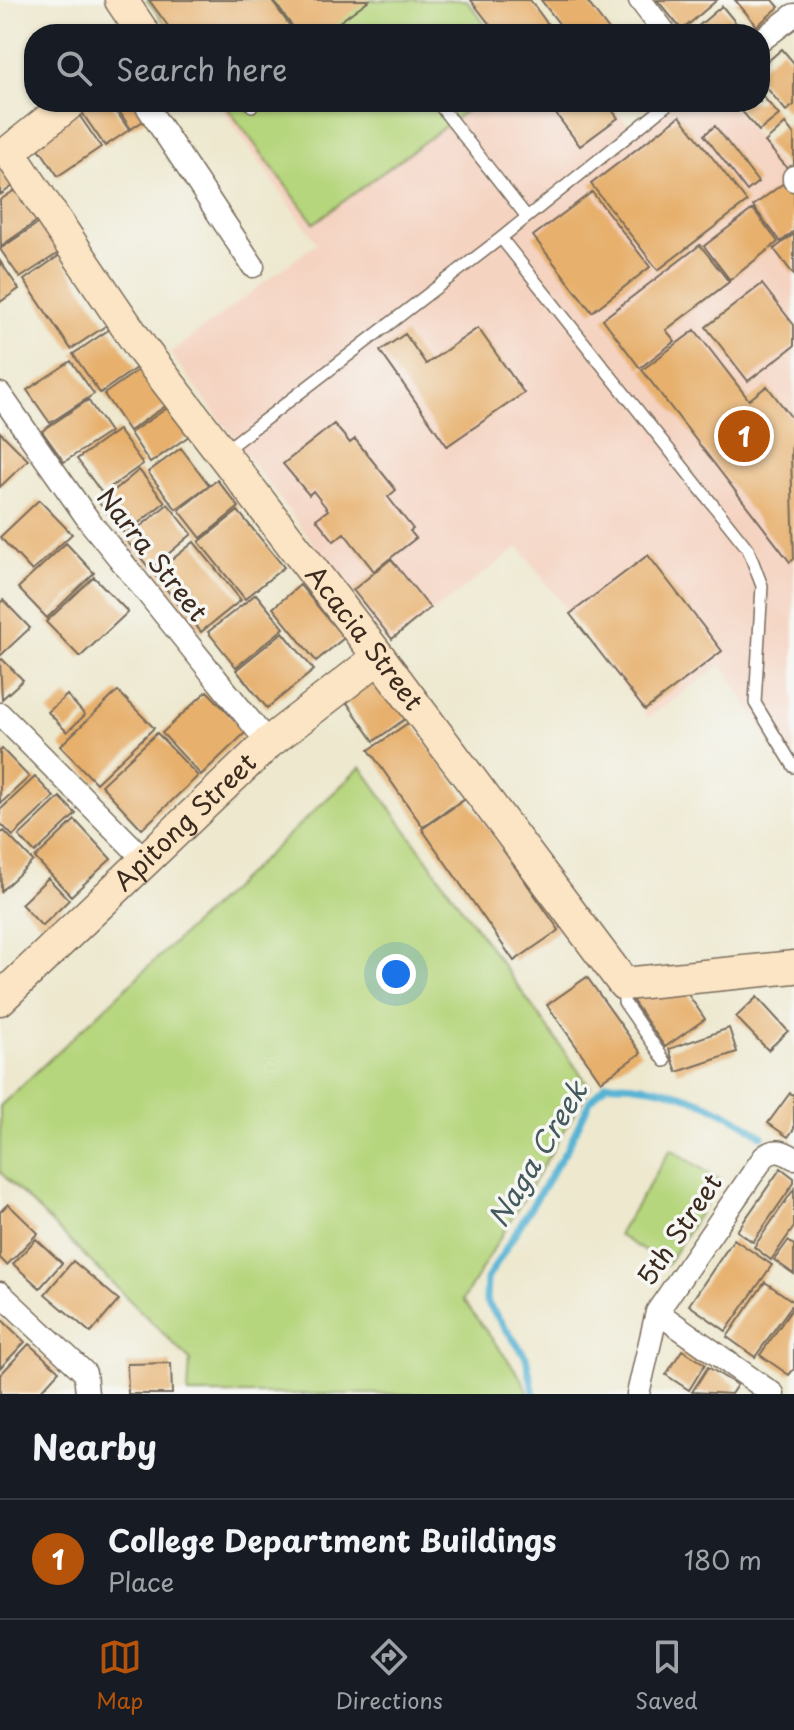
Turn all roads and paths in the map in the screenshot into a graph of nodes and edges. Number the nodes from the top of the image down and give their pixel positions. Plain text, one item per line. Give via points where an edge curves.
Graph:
1 (121, 0) edge
2 (640, 0) edge
3 (794, 15) edge
4 (137, 24) edge
5 (658, 24) edge
6 (770, 33) edge
7 (58, 112) edge
8 (151, 112) edge
9 (445, 112) edge
10 (658, 112) edge
11 (4, 154) edge
12 (527, 217) junction
13 (501, 238) junction
14 (253, 266) dead end
15 (0, 394) edge
16 (222, 452) junction
17 (379, 657) junction
18 (0, 714) edge
19 (268, 743) junction
20 (794, 767) edge
21 (147, 862) junction
22 (794, 967) edge
23 (624, 984) junction
24 (0, 999) edge
25 (665, 1061) dead end
26 (794, 1158) edge
27 (0, 1293) edge
28 (657, 1312) junction
29 (87, 1394) edge
30 (638, 1394) edge
31 (773, 1394) edge

1 - 4 street
2 - 5 street
3 - 6 street
7 - 11 street
8 - 14 street
9 - 12 lane
10 - 12 lane
11 - 16 street, Acacia Street
12 - 13 lane
13 - 16 lane
13 - 20 lane via 748,549 762,586 755,703
15 - 19 street, Narra Street via 90,522
16 - 17 street, Acacia Street
17 - 19 street, Apitong Street
17 - 23 street, Acacia Street
18 - 21 street
19 - 21 street, Apitong Street
21 - 24 street, Apitong Street
22 - 23 street
23 - 25 lane via 624,1002
26 - 28 street, 5th Street via 771,1151
27 - 29 street via 85,1373
28 - 30 street, 5th Street
28 - 31 street

